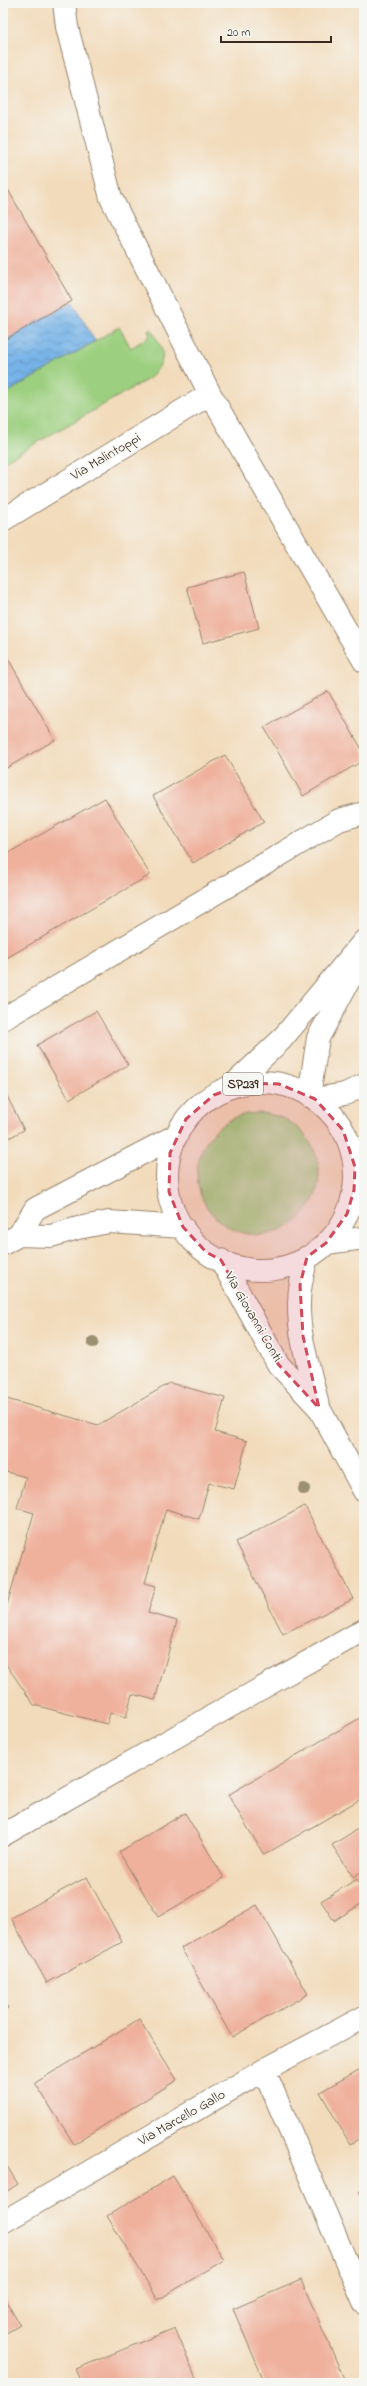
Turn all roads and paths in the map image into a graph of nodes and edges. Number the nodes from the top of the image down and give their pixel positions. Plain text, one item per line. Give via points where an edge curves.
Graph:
1 (64, 3) edge
2 (210, 394) junction
3 (3, 520) edge
4 (364, 661) edge
5 (364, 813) edge
6 (364, 941) edge
7 (364, 952) edge
8 (3, 1019) edge
9 (364, 1085) edge
10 (231, 1087) junction
11 (312, 1097) junction
12 (364, 1134) edge
13 (177, 1135) junction
14 (353, 1156) junction
15 (359, 1194) edge
16 (183, 1227) junction
17 (364, 1238) edge
18 (11, 1239) edge
19 (326, 1243) junction
20 (307, 1257) junction
21 (221, 1260) junction
22 (319, 1408) junction
23 (364, 1491) edge
24 (364, 1630) edge
25 (3, 1835) edge
26 (364, 2017) edge
27 (264, 2070) junction
28 (3, 2222) edge
29 (364, 2303) edge

1 - 2 street via 67,27 111,198
2 - 3 street, Via Malintoppi
2 - 4 street
5 - 8 street via 339,820
6 - 10 street via 281,1040
7 - 11 street via 318,1038
9 - 11 street via 345,1094
10 - 11 street, SP239 via 252,1083 279,1084
10 - 13 street, SP239 via 199,1105 186,1119
11 - 14 street, SP239 via 335,1118 346,1136
12 - 14 street
13 - 16 street, SP239 via 170,1153 168,1179 174,1210
13 - 18 street via 35,1209
14 - 15 street, SP239
15 - 19 street, SP239 via 342,1225
16 - 18 street via 109,1222 51,1236
16 - 21 street, SP239 via 206,1252
17 - 19 street
19 - 20 street, SP239
20 - 21 street, SP239 via 294,1264 264,1270 235,1266
20 - 22 street, Via Giovanni Conti via 300,1285 299,1304 302,1336
21 - 22 street, Via Giovanni Conti via 278,1364
22 - 23 street, Via Giovanni Conti
24 - 25 street
26 - 27 street, Via Marcello Gallo
27 - 28 street, Via Marcello Gallo
27 - 29 street

